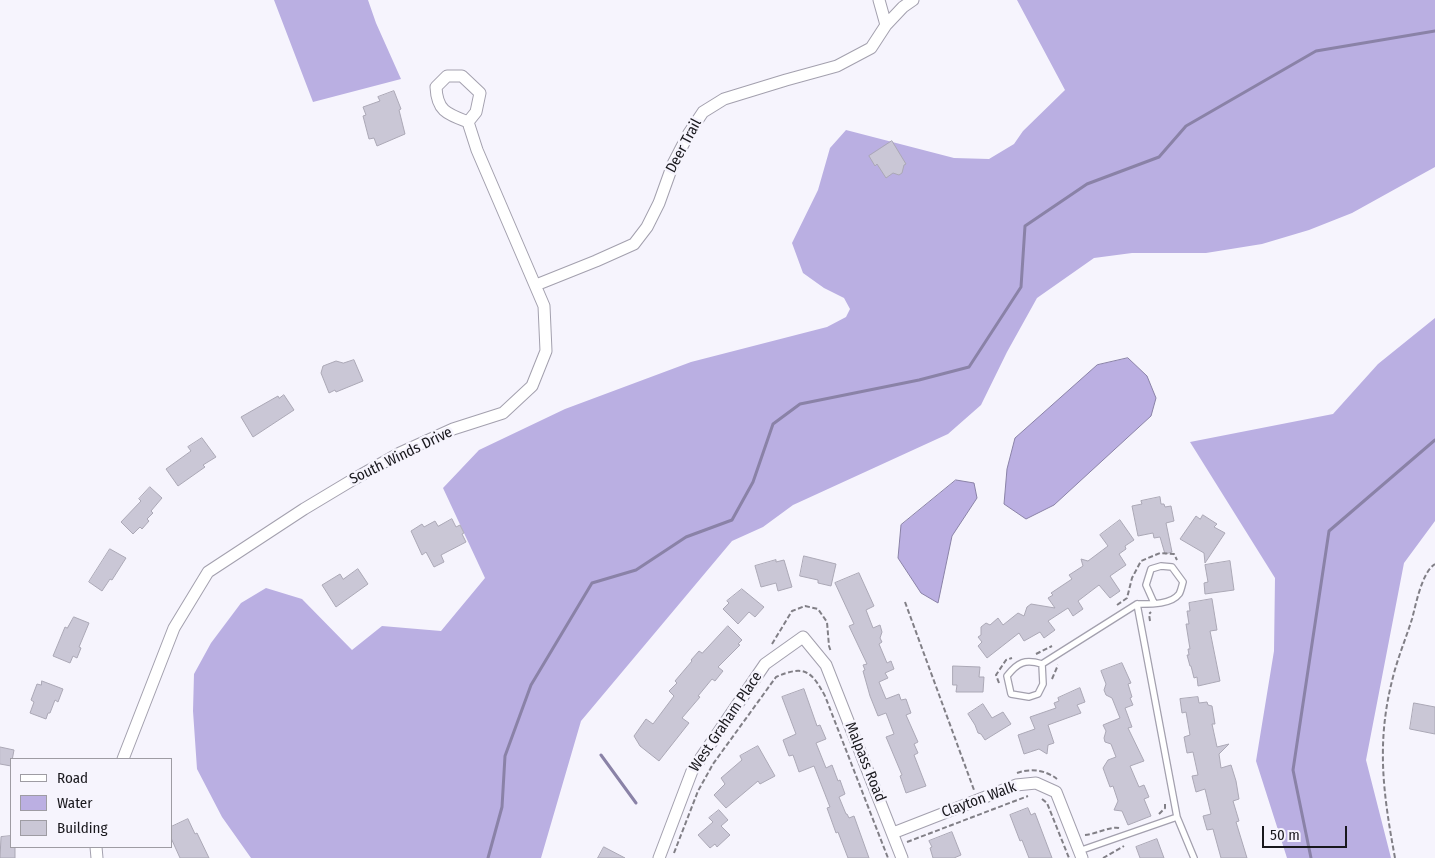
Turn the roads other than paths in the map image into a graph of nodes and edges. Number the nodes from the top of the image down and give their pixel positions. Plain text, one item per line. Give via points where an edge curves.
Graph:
1 (879, 0) edge
2 (913, 0) edge
3 (886, 25) junction
4 (468, 122) dead end
5 (536, 285) junction
6 (1136, 604) junction
7 (1153, 607) junction
8 (1042, 664) junction
9 (826, 665) joint
10 (123, 758) edge
11 (1177, 818) junction
12 (893, 833) junction
13 (1083, 852) edge
14 (659, 858) edge
15 (902, 858) edge
16 (1194, 858) edge

1 - 3 street
2 - 3 street, Deer Trail
3 - 5 street, Deer Trail via 871,48 837,66 724,99 702,112 673,164 647,227 634,244
4 - 5 street, South Winds Drive
5 - 10 street, South Winds Drive via 544,306 546,351 532,386 503,413 453,428 400,453 337,489 208,572 174,628
6 - 7 lane
6 - 8 lane
6 - 11 lane
7 - 7 lane via 1180,594 1183,582 1172,568 1151,569 1146,585
8 - 8 lane via 1043,684 1038,694 1030,697 1011,694 1007,676 1016,665 1032,661
9 - 12 street, Malpass Road
9 - 14 street, West Graham Place via 804,637 765,664 692,770
11 - 13 lane
11 - 16 lane
12 - 13 street, Clayton Walk via 1016,785 1036,783 1056,792
12 - 15 street, Malpass Road

